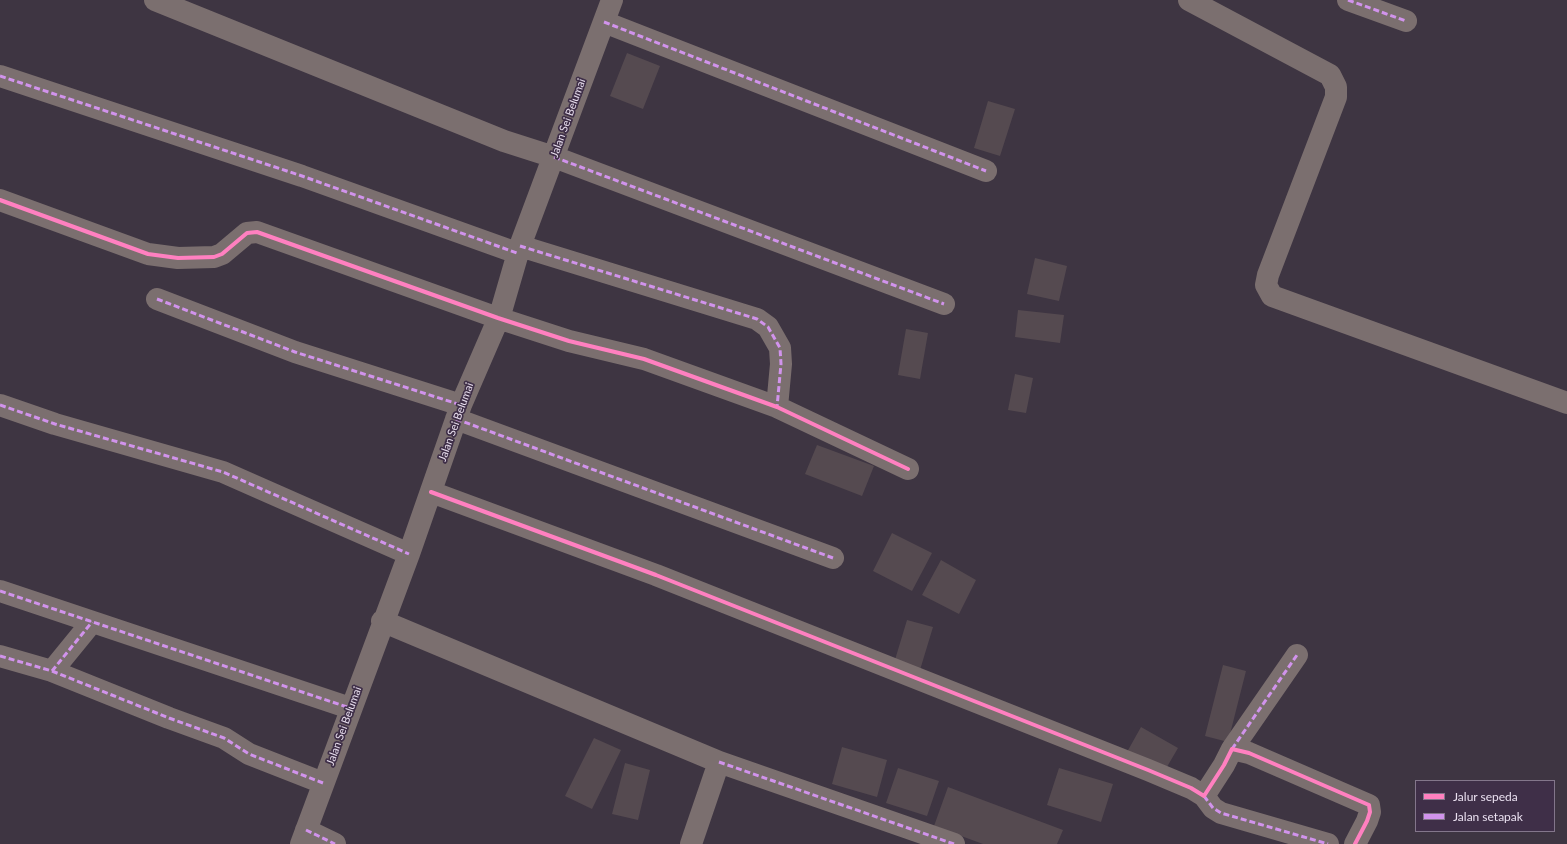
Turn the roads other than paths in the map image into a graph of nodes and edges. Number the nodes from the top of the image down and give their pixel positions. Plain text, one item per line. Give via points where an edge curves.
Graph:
1 (155, 0) edge
2 (612, 0) edge
3 (1189, 0) edge
4 (1348, 0) edge
5 (1406, 21) dead end
6 (604, 22) junction
7 (0, 76) edge
8 (554, 157) junction
9 (986, 171) dead end
10 (0, 200) edge
11 (518, 250) junction
12 (157, 300) dead end
13 (944, 304) dead end
14 (498, 318) junction
15 (1567, 403) edge
16 (0, 405) edge
17 (777, 407) junction
18 (459, 412) junction
19 (908, 469) dead end
20 (431, 492) junction
21 (409, 554) junction
22 (833, 558) dead end
23 (0, 591) edge
24 (382, 621) junction
25 (92, 622) junction
26 (1297, 655) dead end
27 (0, 656) edge
28 (52, 671) junction
29 (350, 708) junction
30 (1232, 749) junction
31 (719, 762) junction
32 (323, 783) junction
33 (1204, 796) junction
34 (303, 837) edge
35 (335, 844) edge
36 (691, 844) edge
37 (954, 844) edge
38 (1328, 844) edge
39 (1355, 844) edge

1 - 8 street via 504,141
2 - 6 street, Jalan Sei Belumai
3 - 15 street via 1330,75 1336,87 1336,97 1268,275 1266,285 1272,296
4 - 5 street
6 - 8 street, Jalan Sei Belumai
6 - 9 street
7 - 11 street
8 - 11 street, Jalan Sei Belumai
8 - 13 street
10 - 14 street via 148,254 178,258 214,257 222,254 247,233 256,232
11 - 14 street, Jalan Sei Belumai
11 - 17 street via 757,319 768,327 780,348
12 - 18 street
14 - 17 street via 569,341 644,359
14 - 18 street, Jalan Sei Belumai
16 - 21 street via 54,424 223,472
17 - 19 street
18 - 20 street, Jalan Sei Belumai
18 - 22 street
20 - 21 street, Jalan Sei Belumai
20 - 33 street via 656,575 1148,770
21 - 24 street, Jalan Sei Belumai
23 - 25 street
24 - 29 street, Jalan Sei Belumai
24 - 31 street
25 - 28 street
25 - 29 street
26 - 30 street
27 - 28 street
28 - 32 street via 224,738 249,754
29 - 32 street, Jalan Sei Belumai
30 - 33 street
30 - 39 street via 1249,753 1370,805 1367,821
31 - 36 street
31 - 37 street
32 - 34 street, Jalan Sei Belumai
33 - 38 street via 1213,808 1221,813
34 - 35 street

